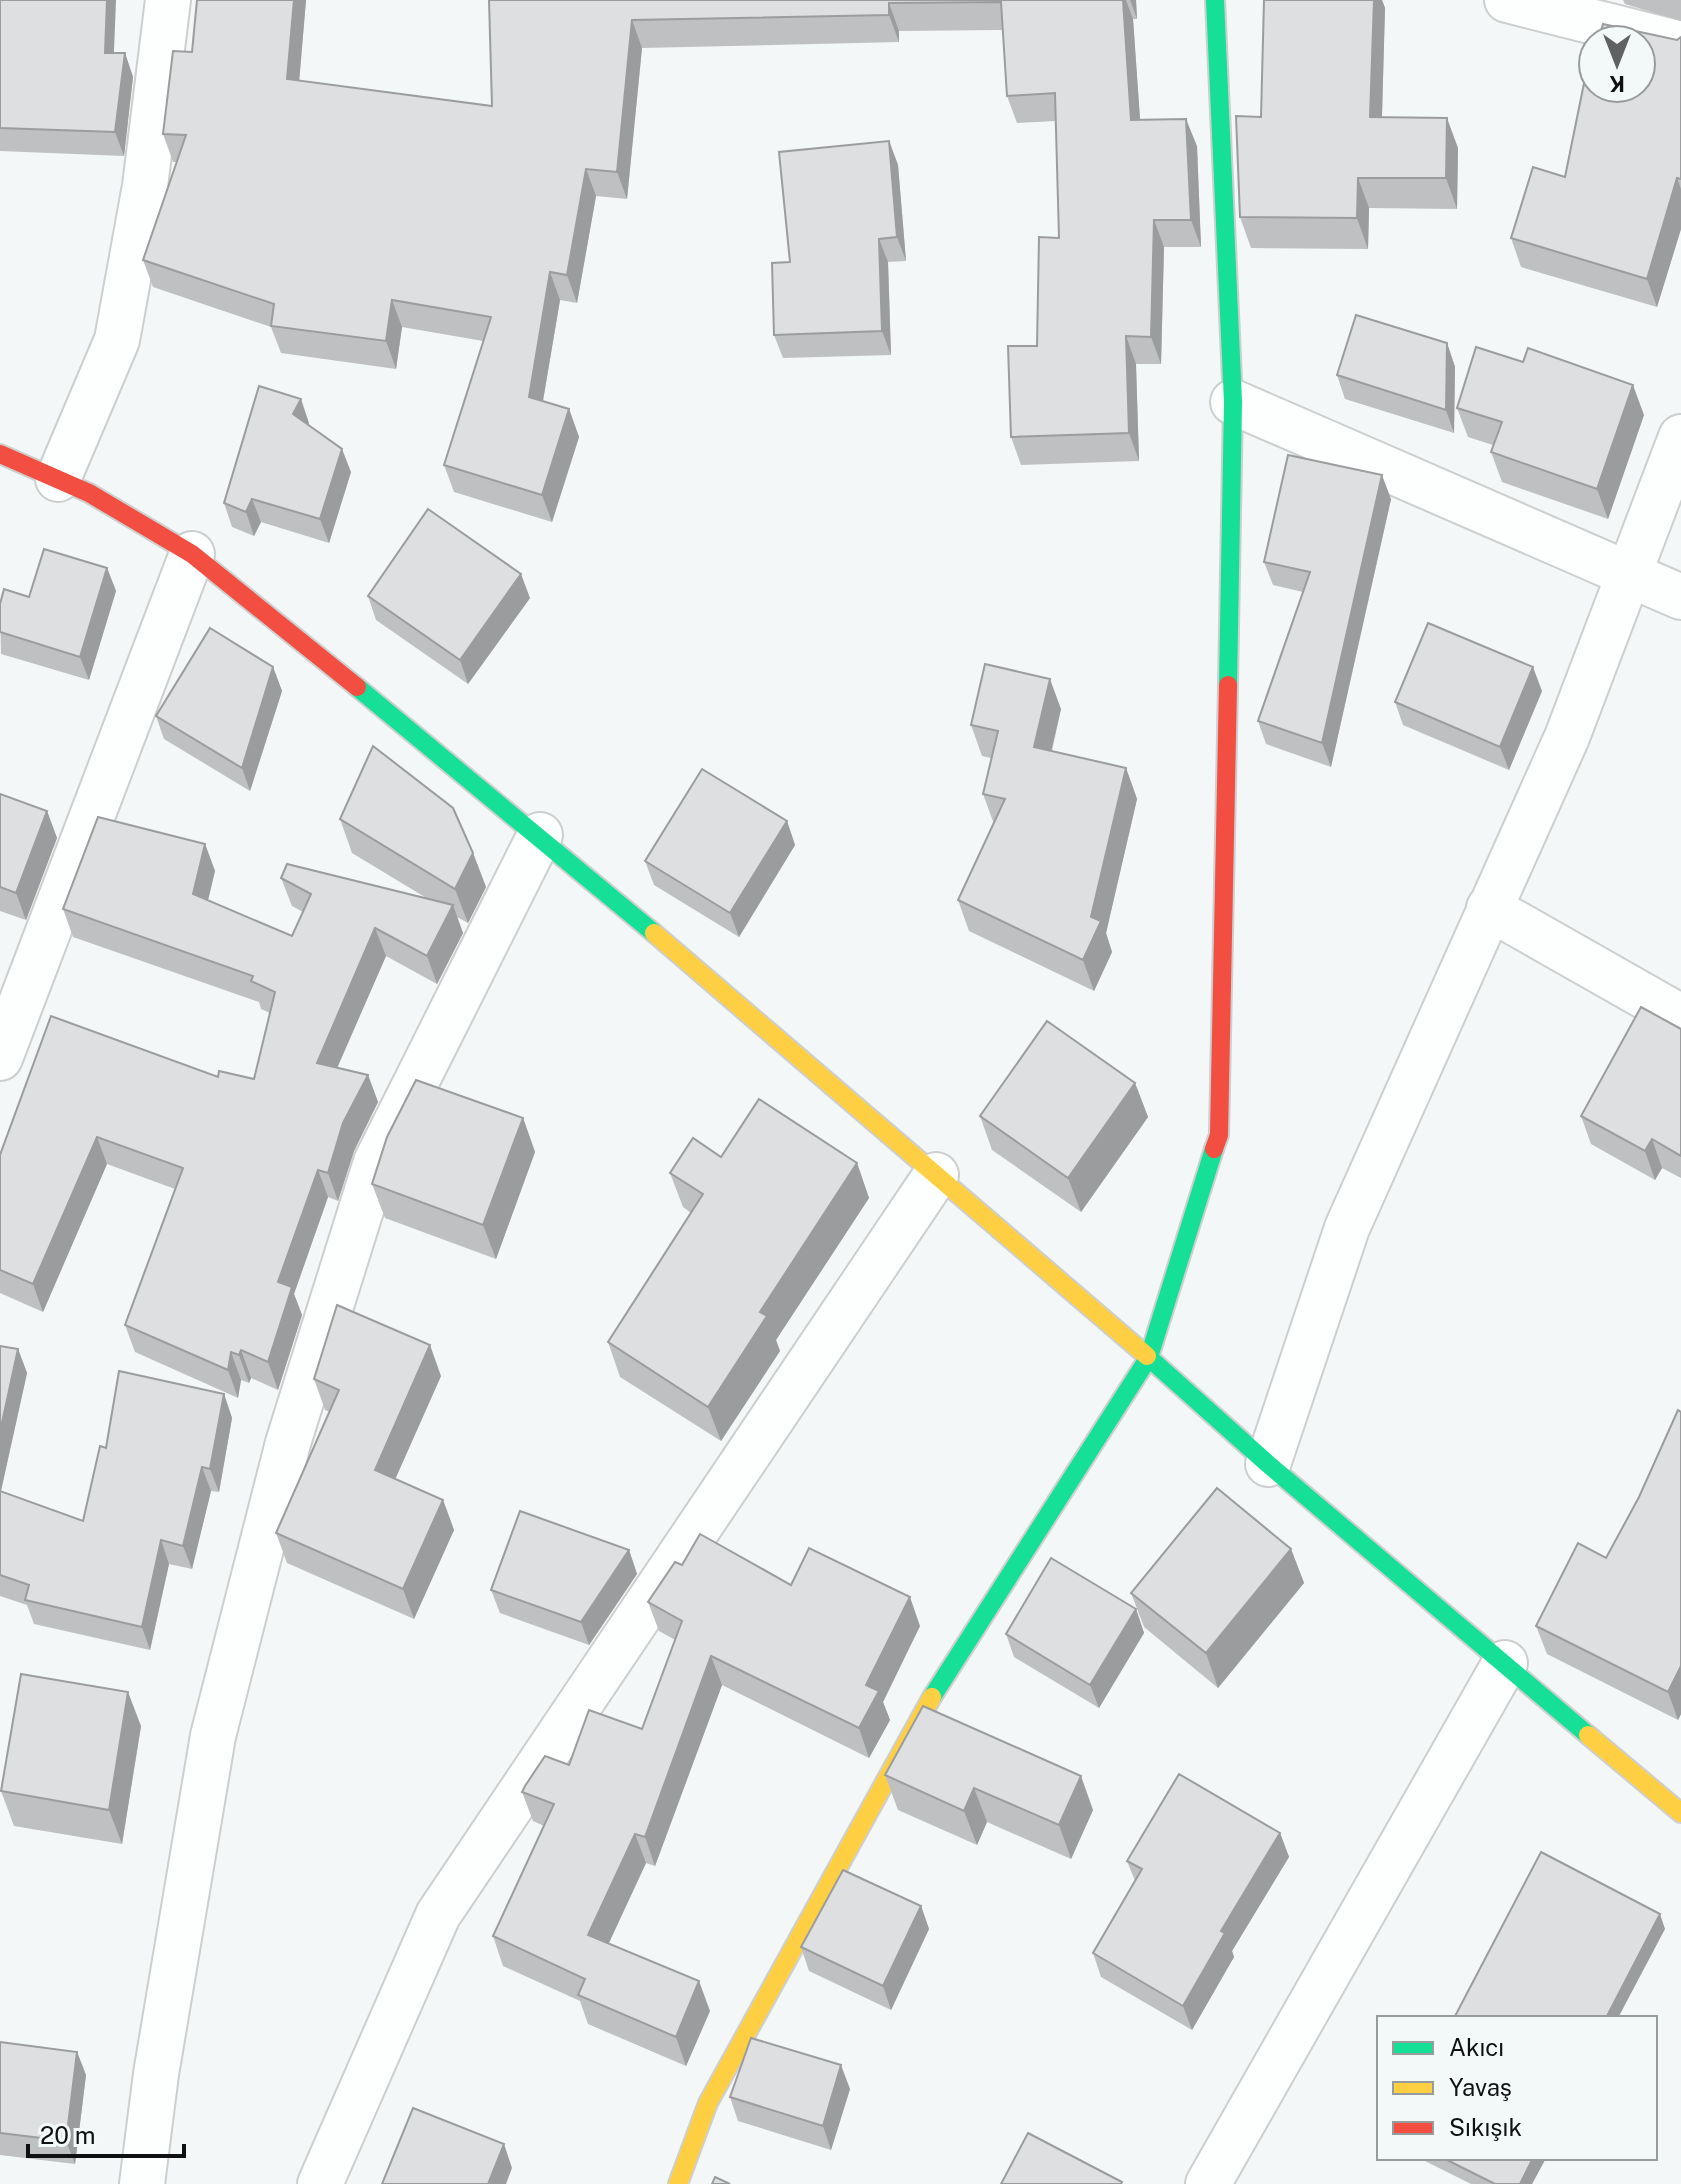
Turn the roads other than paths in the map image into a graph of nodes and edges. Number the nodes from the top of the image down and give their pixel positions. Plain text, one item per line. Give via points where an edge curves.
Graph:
1 (168, 0) edge
2 (1215, 0) edge
3 (1507, 0) edge
4 (1681, 44) edge
5 (1233, 402) junction
6 (1681, 437) edge
7 (0, 454) edge
8 (58, 479) junction
9 (192, 554) junction
10 (1632, 574) junction
11 (1681, 597) edge
12 (540, 835) junction
13 (1489, 908) junction
14 (1681, 1017) edge
15 (0, 1058) edge
16 (936, 1175) junction
17 (1149, 1357) junction
18 (1268, 1464) junction
19 (1505, 1663) junction
20 (1681, 1813) edge
21 (142, 2184) edge
22 (320, 2184) edge
23 (678, 2184) edge
24 (1208, 2184) edge

1 - 8 street via 145,186 117,340
2 - 5 street
3 - 4 street
5 - 10 street
5 - 17 street via 1219,1135
6 - 10 street
7 - 8 street
8 - 9 street
9 - 12 street
9 - 15 street
10 - 11 street
10 - 13 street via 1567,737
12 - 16 street
12 - 21 street via 376,1162 288,1443 213,1736
13 - 14 street
13 - 18 street via 1347,1228
16 - 17 street
16 - 22 street via 438,1915
17 - 18 street
17 - 23 street via 930,1699 708,2103
18 - 19 street
19 - 20 street
19 - 24 street

